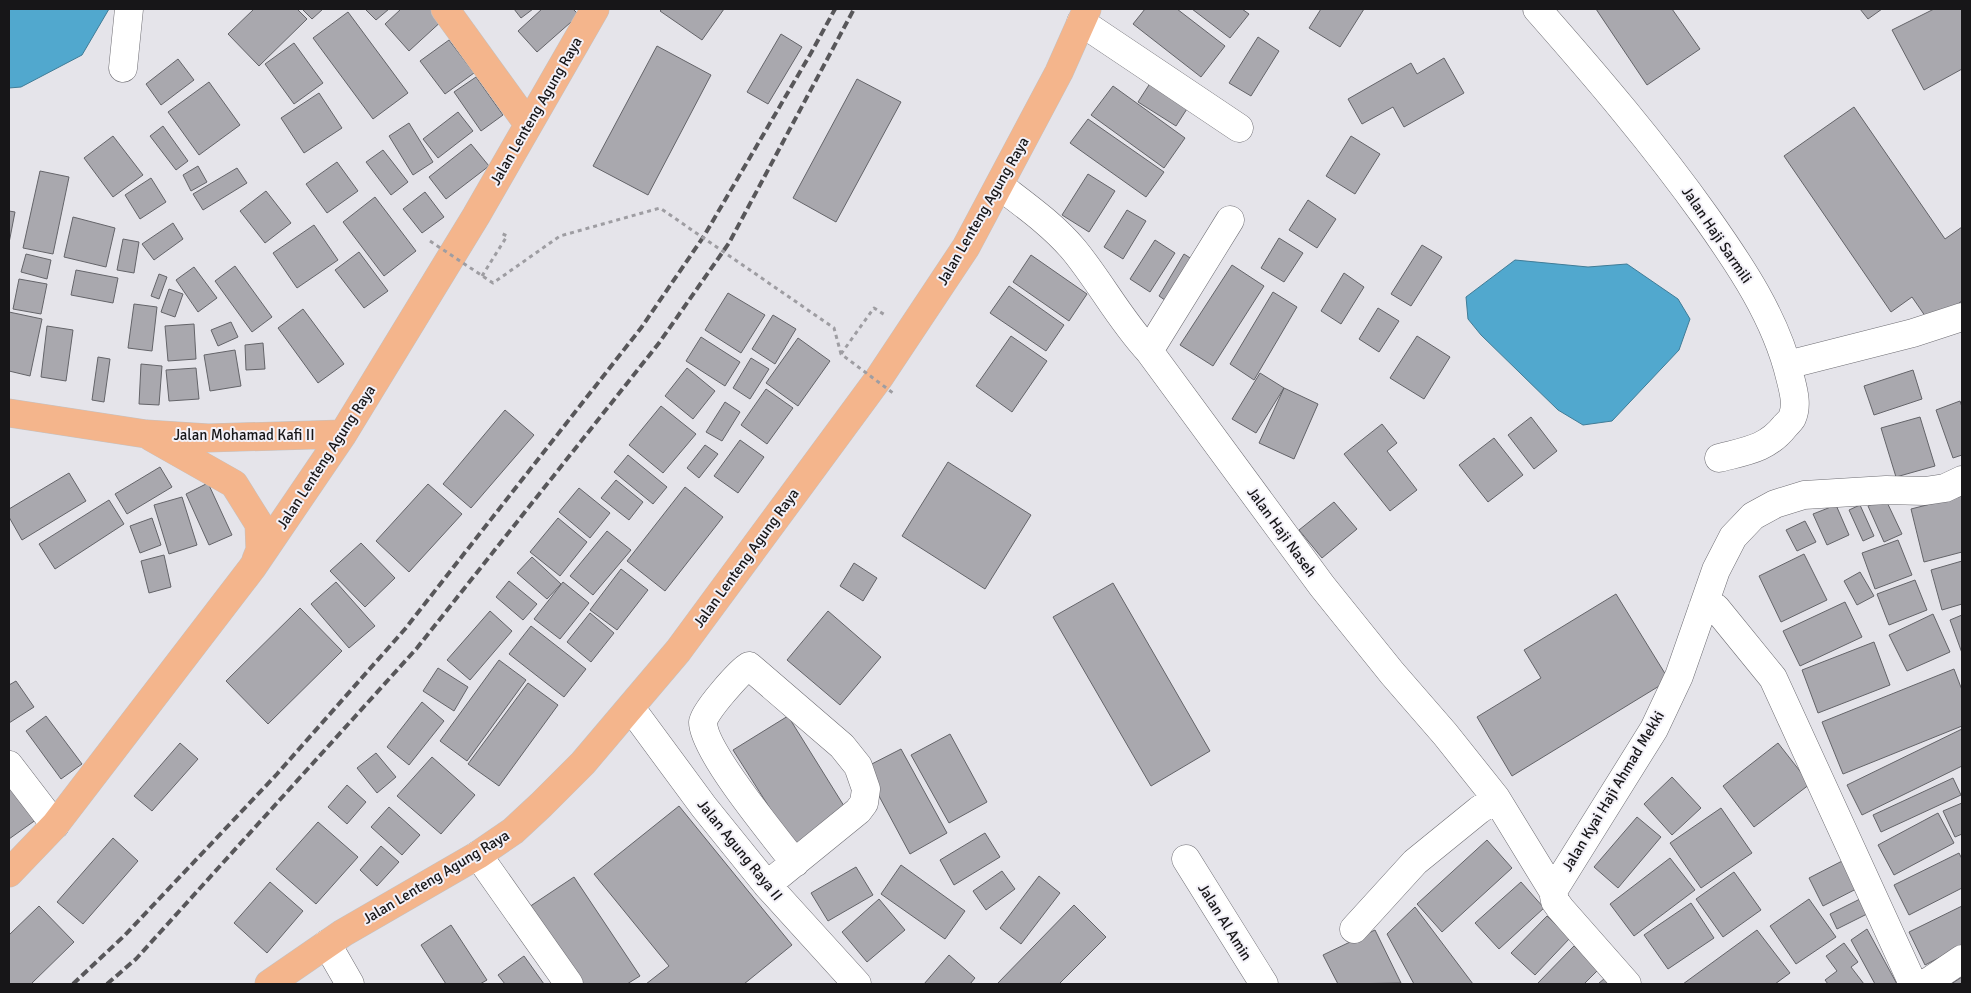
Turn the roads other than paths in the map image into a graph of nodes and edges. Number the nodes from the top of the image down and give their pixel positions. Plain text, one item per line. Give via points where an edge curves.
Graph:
1 (129, 9) edge
2 (445, 9) edge
3 (595, 9) edge
4 (1537, 9) edge
5 (1084, 16) edge
6 (123, 68) dead end
7 (528, 124) junction
8 (1239, 128) dead end
9 (1000, 186) junction
10 (1230, 220) dead end
11 (1962, 317) edge
12 (1149, 351) junction
13 (1787, 365) junction
14 (9, 413) edge
15 (146, 434) junction
16 (343, 434) junction
17 (1719, 458) dead end
18 (1962, 480) edge
19 (252, 568) junction
20 (1703, 607) junction
21 (631, 708) junction
22 (9, 765) edge
23 (1496, 798) junction
24 (55, 825) junction
25 (478, 855) junction
26 (1186, 859) dead end
27 (795, 863) junction
28 (9, 873) edge
29 (767, 885) junction
30 (1553, 891) junction
31 (1354, 929) dead end
32 (328, 944) junction
33 (1962, 959) edge
34 (269, 984) edge
35 (350, 984) edge
36 (569, 984) edge
37 (858, 984) edge
38 (1264, 984) edge
39 (1627, 984) edge
40 (1913, 984) edge
41 (1925, 984) edge

1 - 6 street
2 - 7 main road
3 - 7 main road, Jalan Lenteng Agung Raya
4 - 13 street, Jalan Haji Sarmili via 1676,175 1750,284 1771,323
5 - 8 street
5 - 9 main road, Jalan Lenteng Agung Raya
7 - 16 main road, Jalan Lenteng Agung Raya
9 - 12 street, Jalan Haji Naseh via 1054,228 1075,252 1131,332
9 - 21 main road, Jalan Lenteng Agung Raya via 966,247 879,378 678,651
10 - 12 street
11 - 13 street
12 - 23 street, Jalan Haji Naseh via 1322,586
13 - 17 street, Jalan Haji Sarmili via 1795,398 1792,418 1778,436 1760,448
14 - 15 main road, Jalan Mohamad Kafi II
15 - 16 main road, Jalan Mohamad Kafi II via 208,438
15 - 19 main road, Jalan Mohamad Kafi II via 234,484 259,524 260,550
16 - 19 main road, Jalan Lenteng Agung Raya
18 - 20 street, Jalan Kyai Haji Ahmad Mekki via 1945,488 1925,491 1833,492 1804,495 1775,504 1753,516 1733,537 1716,570
19 - 24 main road, Jalan Lenteng Agung Raya
20 - 30 street, Jalan Kyai Haji Ahmad Mekki via 1679,676 1654,729
20 - 40 street via 1716,608 1773,678
21 - 25 main road, Jalan Lenteng Agung Raya via 541,805 513,831
21 - 29 street, Jalan Agung Raya II
22 - 24 street
23 - 30 street, Jalan Haji Naseh
23 - 31 street via 1415,862
24 - 28 main road, Jalan Lenteng Agung Raya
25 - 32 main road, Jalan Lenteng Agung Raya
25 - 36 street
26 - 38 street, Jalan Al Amin
27 - 27 street via 724,768 704,728 704,717 748,666 842,746 858,766 866,789 864,803 858,812
27 - 29 street
29 - 37 street, Jalan Agung Raya II
30 - 39 street, Jalan Haji Naseh via 1560,908
32 - 34 main road, Jalan Lenteng Agung Raya
32 - 35 street
33 - 41 street

